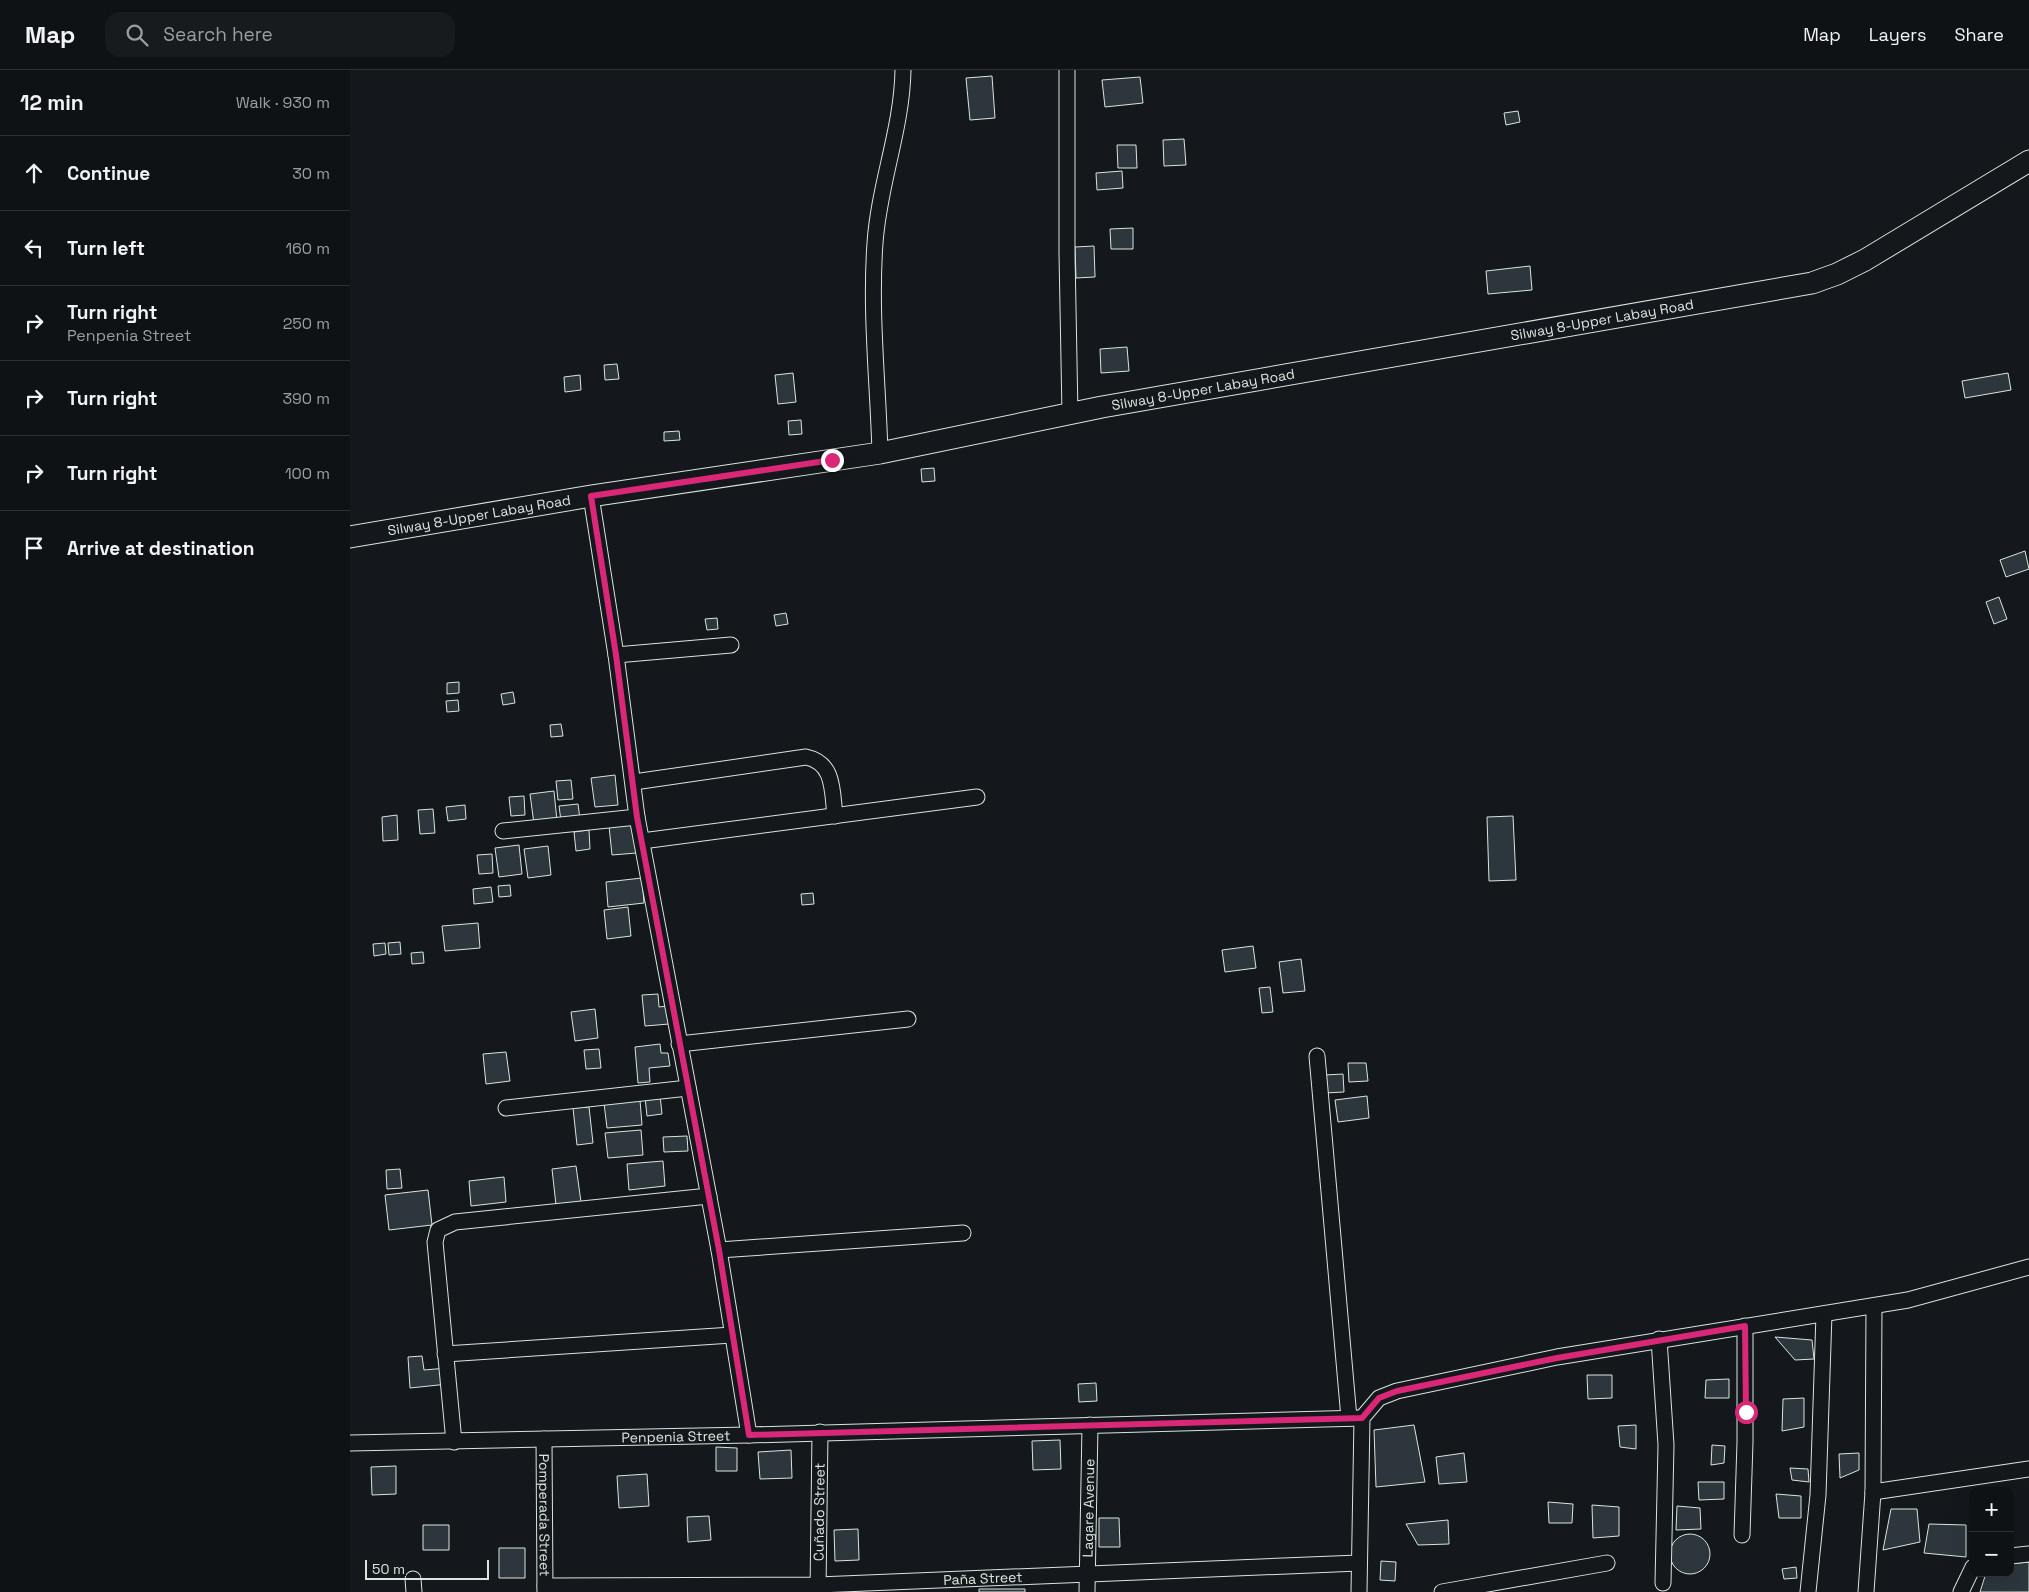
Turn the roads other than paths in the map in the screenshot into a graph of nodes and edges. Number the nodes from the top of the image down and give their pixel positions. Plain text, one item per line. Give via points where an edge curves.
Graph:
1 (903, 70) edge
2 (1067, 70) edge
3 (2029, 161) edge
4 (1070, 414) junction
5 (880, 453) junction
6 (591, 496) junction
7 (350, 537) edge
8 (731, 645) dead end
9 (616, 655) junction
10 (634, 782) junction
11 (977, 796) dead end
12 (835, 816) junction
13 (637, 817) junction
14 (503, 831) dead end
15 (642, 841) junction
16 (908, 1019) dead end
17 (679, 1044) junction
18 (1317, 1056) dead end
19 (688, 1088) junction
20 (506, 1108) dead end
21 (709, 1196) junction
22 (963, 1233) dead end
23 (719, 1250) junction
24 (2029, 1267) edge
25 (1874, 1306) junction
26 (1824, 1314) junction
27 (1745, 1326) junction
28 (732, 1335) junction
29 (1659, 1339) junction
30 (445, 1354) junction
31 (1355, 1418) junction
32 (1090, 1425) junction
33 (820, 1432) junction
34 (749, 1435) junction
35 (544, 1439) junction
36 (454, 1442) junction
37 (350, 1443) edge
38 (2029, 1469) edge
39 (1873, 1492) junction
40 (1742, 1535) dead end
41 (2029, 1554) edge
42 (2014, 1556) edge
43 (1359, 1562) junction
44 (1607, 1563) dead end
45 (1087, 1573) junction
46 (1969, 1575) edge
47 (1663, 1583) dead end
48 (818, 1588) edge
49 (545, 1589) edge
50 (1087, 1592) edge
51 (1359, 1592) edge
52 (1442, 1592) edge
53 (1808, 1592) edge
54 (1866, 1592) edge
55 (1961, 1592) edge

1 - 5 street via 901,109 878,212 875,244 873,297
2 - 4 street
3 - 4 main road, Silway 8-Upper Labay Road via 1865,260 1812,282
4 - 5 main road, Silway 8-Upper Labay Road
5 - 6 main road, Silway 8-Upper Labay Road
6 - 7 main road, Silway 8-Upper Labay Road
6 - 9 street
8 - 9 street
9 - 10 street
10 - 12 street via 806,757 821,762 826,768
10 - 13 street
11 - 12 street
12 - 15 street
13 - 14 street
13 - 15 street
15 - 17 street
16 - 17 street
17 - 19 street
18 - 31 street
19 - 20 street
19 - 21 street
21 - 23 street
21 - 30 street via 455,1222 443,1226 435,1242
22 - 23 street
23 - 28 street
24 - 25 street
25 - 26 street
25 - 39 street
26 - 27 street
26 - 53 street via 1818,1495
27 - 29 street
27 - 40 street via 1746,1442
28 - 30 street
28 - 34 street
29 - 31 street via 1397,1391 1379,1398
29 - 47 street via 1665,1436
30 - 36 street
31 - 32 street, Penpenia Street
31 - 43 street
32 - 33 street, Penpenia Street
32 - 45 street, Lagare Avenue
33 - 34 street, Penpenia Street
33 - 48 street, Cuñado Street
34 - 35 street, Penpenia Street
35 - 36 street, Penpenia Street
35 - 49 street, Pomperada Street
36 - 37 street, Penpenia Street
38 - 39 street
39 - 54 street
41 - 42 street
43 - 45 street, Paña Street
43 - 51 street
44 - 52 street
45 - 48 street, Paña Street
45 - 50 street, Lagare Avenue
46 - 55 street
48 - 49 street, Paña Street

